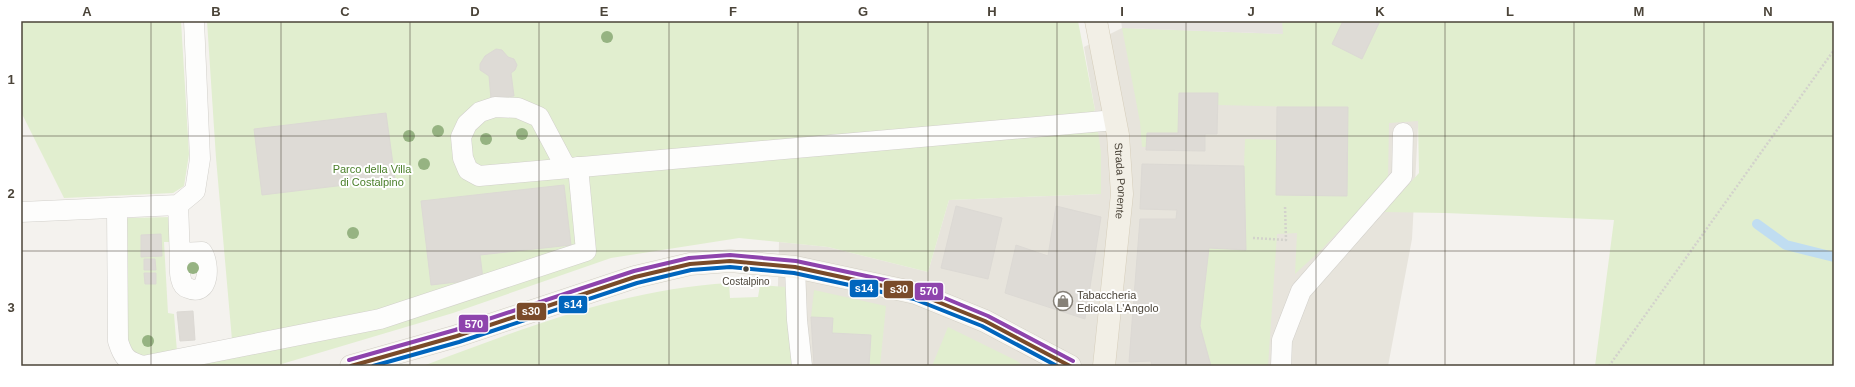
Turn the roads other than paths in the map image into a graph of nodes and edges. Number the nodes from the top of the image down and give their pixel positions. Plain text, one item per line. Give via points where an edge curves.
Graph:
1 (194, 21) edge
2 (1096, 21) edge
3 (1115, 120) junction
4 (1403, 133) dead end
5 (572, 168) junction
6 (178, 205) junction
7 (117, 208) junction
8 (21, 212) edge
9 (180, 254) dead end
10 (795, 267) junction
11 (143, 366) edge
12 (351, 366) edge
13 (802, 366) edge
14 (1070, 366) edge
15 (1104, 366) edge
16 (1282, 366) edge

1 - 6 lane via 200,159 195,191
2 - 3 main road, Strada Ponente
3 - 5 lane
3 - 15 main road, Strada Ponente via 1120,154 1122,201
4 - 16 lane via 1402,176 1301,291 1282,340
5 - 5 lane via 479,176 468,170 463,158 461,137 468,124 480,112 495,107 518,108 539,117
5 - 11 lane via 586,252 380,319
6 - 7 lane
6 - 9 lane
7 - 8 lane
7 - 11 lane via 118,341 122,355 132,363
10 - 12 main road via 730,261 690,264 635,278 457,336
10 - 13 lane
10 - 14 main road via 916,293 985,321

